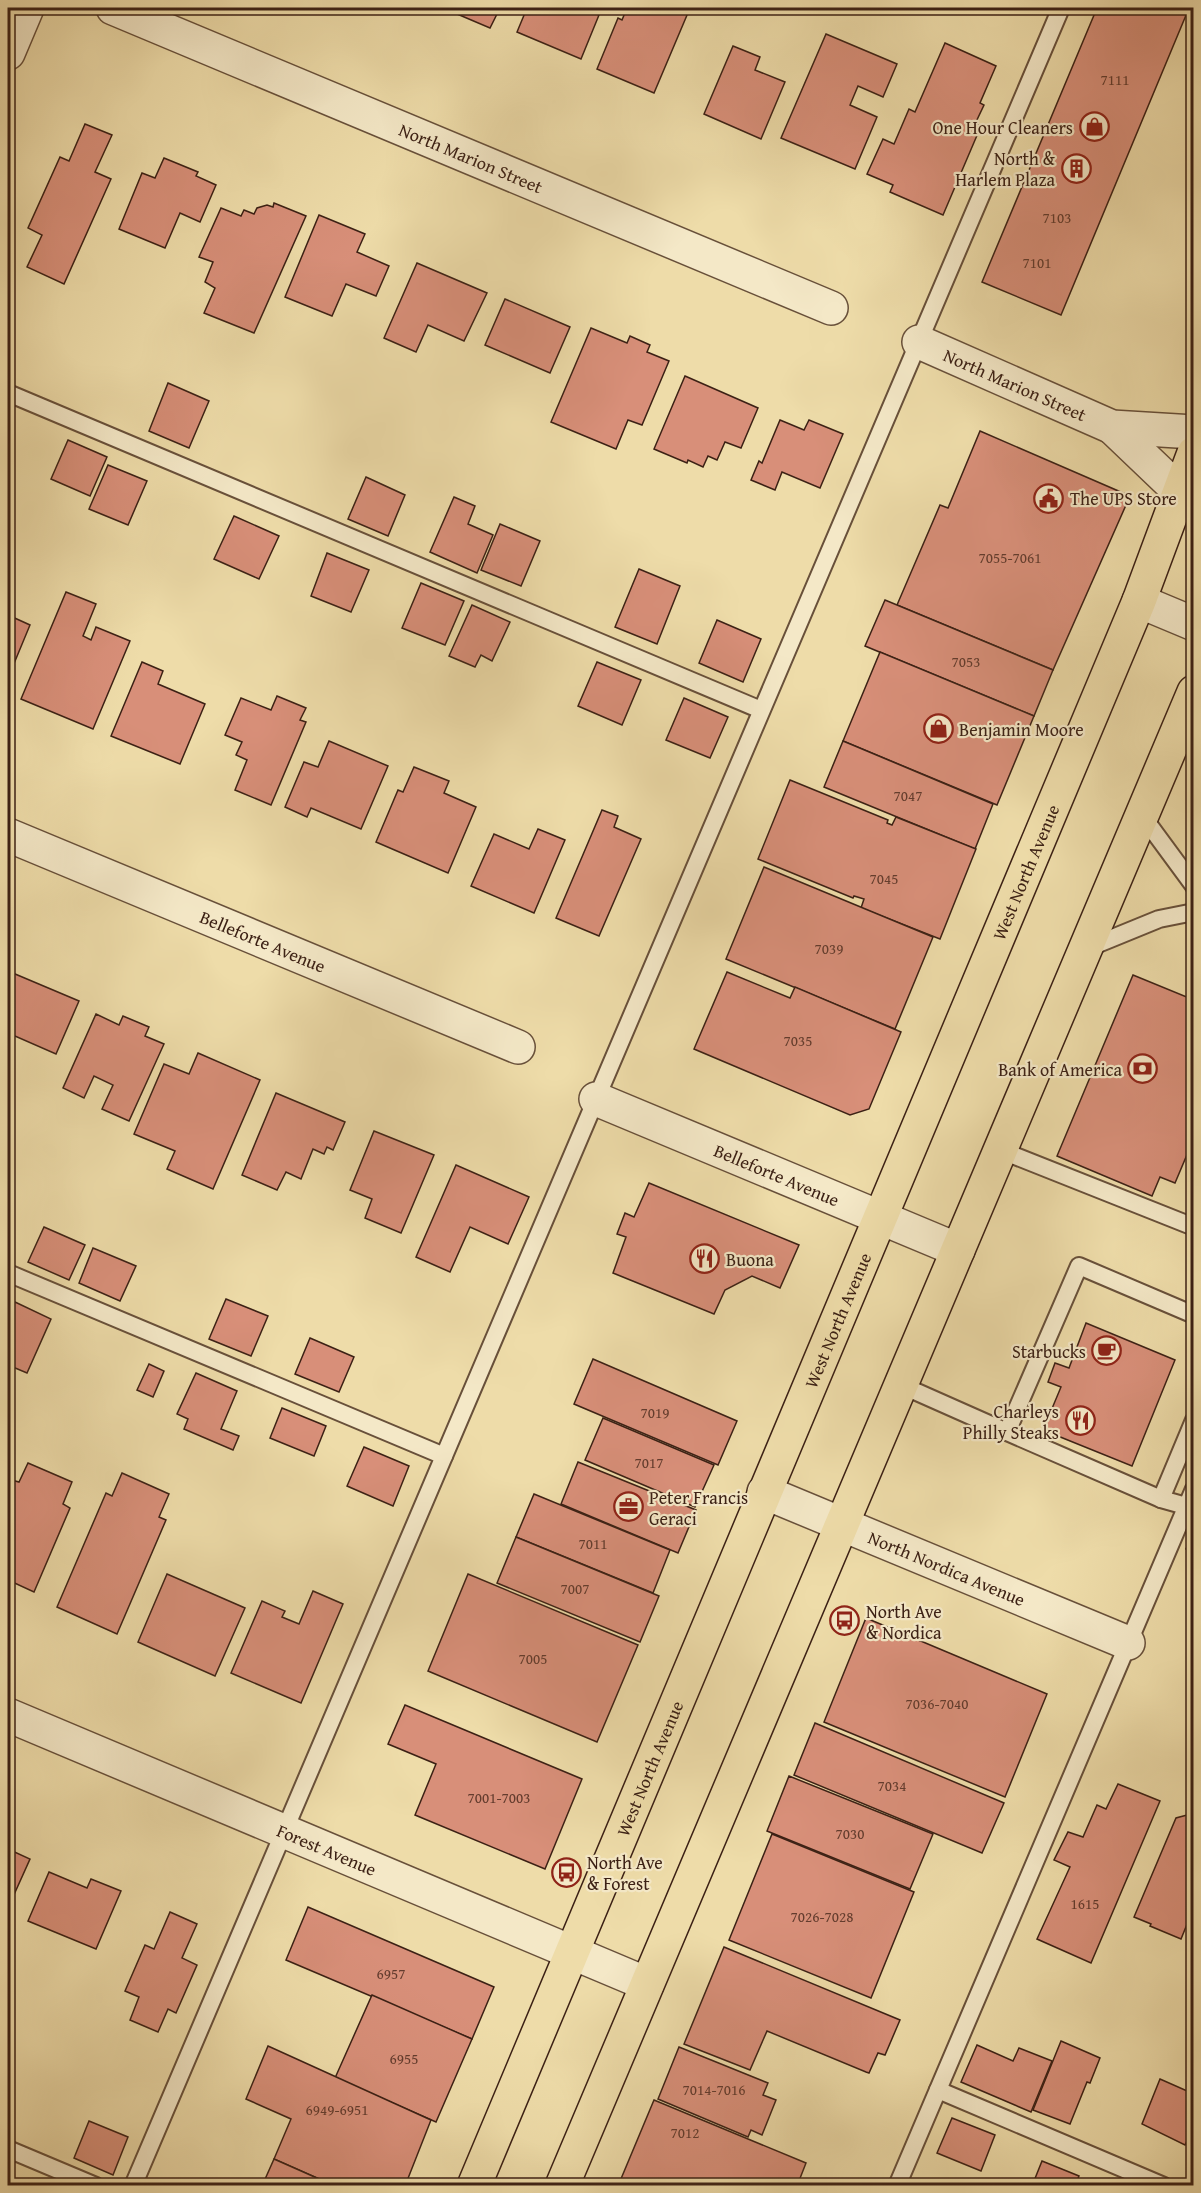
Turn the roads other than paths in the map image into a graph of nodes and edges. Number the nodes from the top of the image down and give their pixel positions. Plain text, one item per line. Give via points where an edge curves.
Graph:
1 (27, 8) edge
2 (113, 8) edge
3 (1061, 8) edge
4 (8, 53) edge
5 (831, 308) dead end
6 (919, 342) junction
7 (8, 393) edge
8 (1112, 426) junction
9 (1194, 432) edge
10 (1194, 453) edge
11 (1179, 491) junction
12 (1139, 601) junction
13 (1194, 624) edge
14 (1194, 692) edge
15 (762, 710) junction
16 (1142, 814) junction
17 (8, 835) edge
18 (1194, 886) edge
19 (1194, 912) edge
20 (1085, 949) junction
21 (518, 1047) dead end
22 (596, 1099) junction
23 (1000, 1150) junction
24 (880, 1218) junction
25 (1194, 1227) edge
26 (958, 1250) junction
27 (8, 1273) edge
28 (1194, 1315) edge
29 (900, 1385) junction
30 (1194, 1420) edge
31 (1007, 1432) junction
32 (444, 1456) junction
33 (1194, 1489) edge
34 (764, 1492) junction
35 (1161, 1499) junction
36 (1186, 1506) junction
37 (842, 1524) junction
38 (1128, 1643) junction
39 (8, 1715) edge
40 (285, 1830) junction
41 (571, 1952) junction
42 (647, 1984) junction
43 (938, 2090) junction
44 (8, 2149) edge
45 (96, 2186) edge
46 (133, 2186) edge
47 (474, 2186) edge
48 (562, 2186) edge
49 (897, 2186) edge
50 (1164, 2186) edge

1 - 4 street
2 - 5 street, North Marion Street
3 - 6 lane
6 - 8 street, North Marion Street
6 - 15 lane
7 - 15 lane
8 - 9 street, North Marion Street
8 - 11 street, North Marion Street
10 - 11 main road, West North Avenue
11 - 12 main road, West North Avenue
12 - 13 street
12 - 24 main road, West North Avenue
14 - 16 main road
15 - 22 lane
16 - 18 lane
16 - 20 main road
17 - 21 street, Belleforte Avenue
19 - 20 lane via 1159,919
20 - 23 main road
22 - 24 street, Belleforte Avenue
22 - 32 lane
23 - 25 lane
23 - 26 main road
24 - 26 street, Belleforte Avenue
24 - 34 main road, West North Avenue
26 - 29 main road
27 - 32 lane
28 - 31 lane via 1079,1266
29 - 31 lane
29 - 37 main road
30 - 35 lane
31 - 35 lane
32 - 40 lane
33 - 36 lane
34 - 37 street, North Nordica Avenue
34 - 41 main road, West North Avenue
35 - 36 lane
36 - 38 lane
37 - 38 street, North Nordica Avenue
37 - 42 main road
38 - 43 lane
39 - 40 street, Forest Avenue
40 - 41 street, Forest Avenue
40 - 46 lane
41 - 42 street, Forest Avenue
41 - 47 main road, West North Avenue
42 - 48 main road
43 - 49 lane
43 - 50 lane
44 - 45 lane

